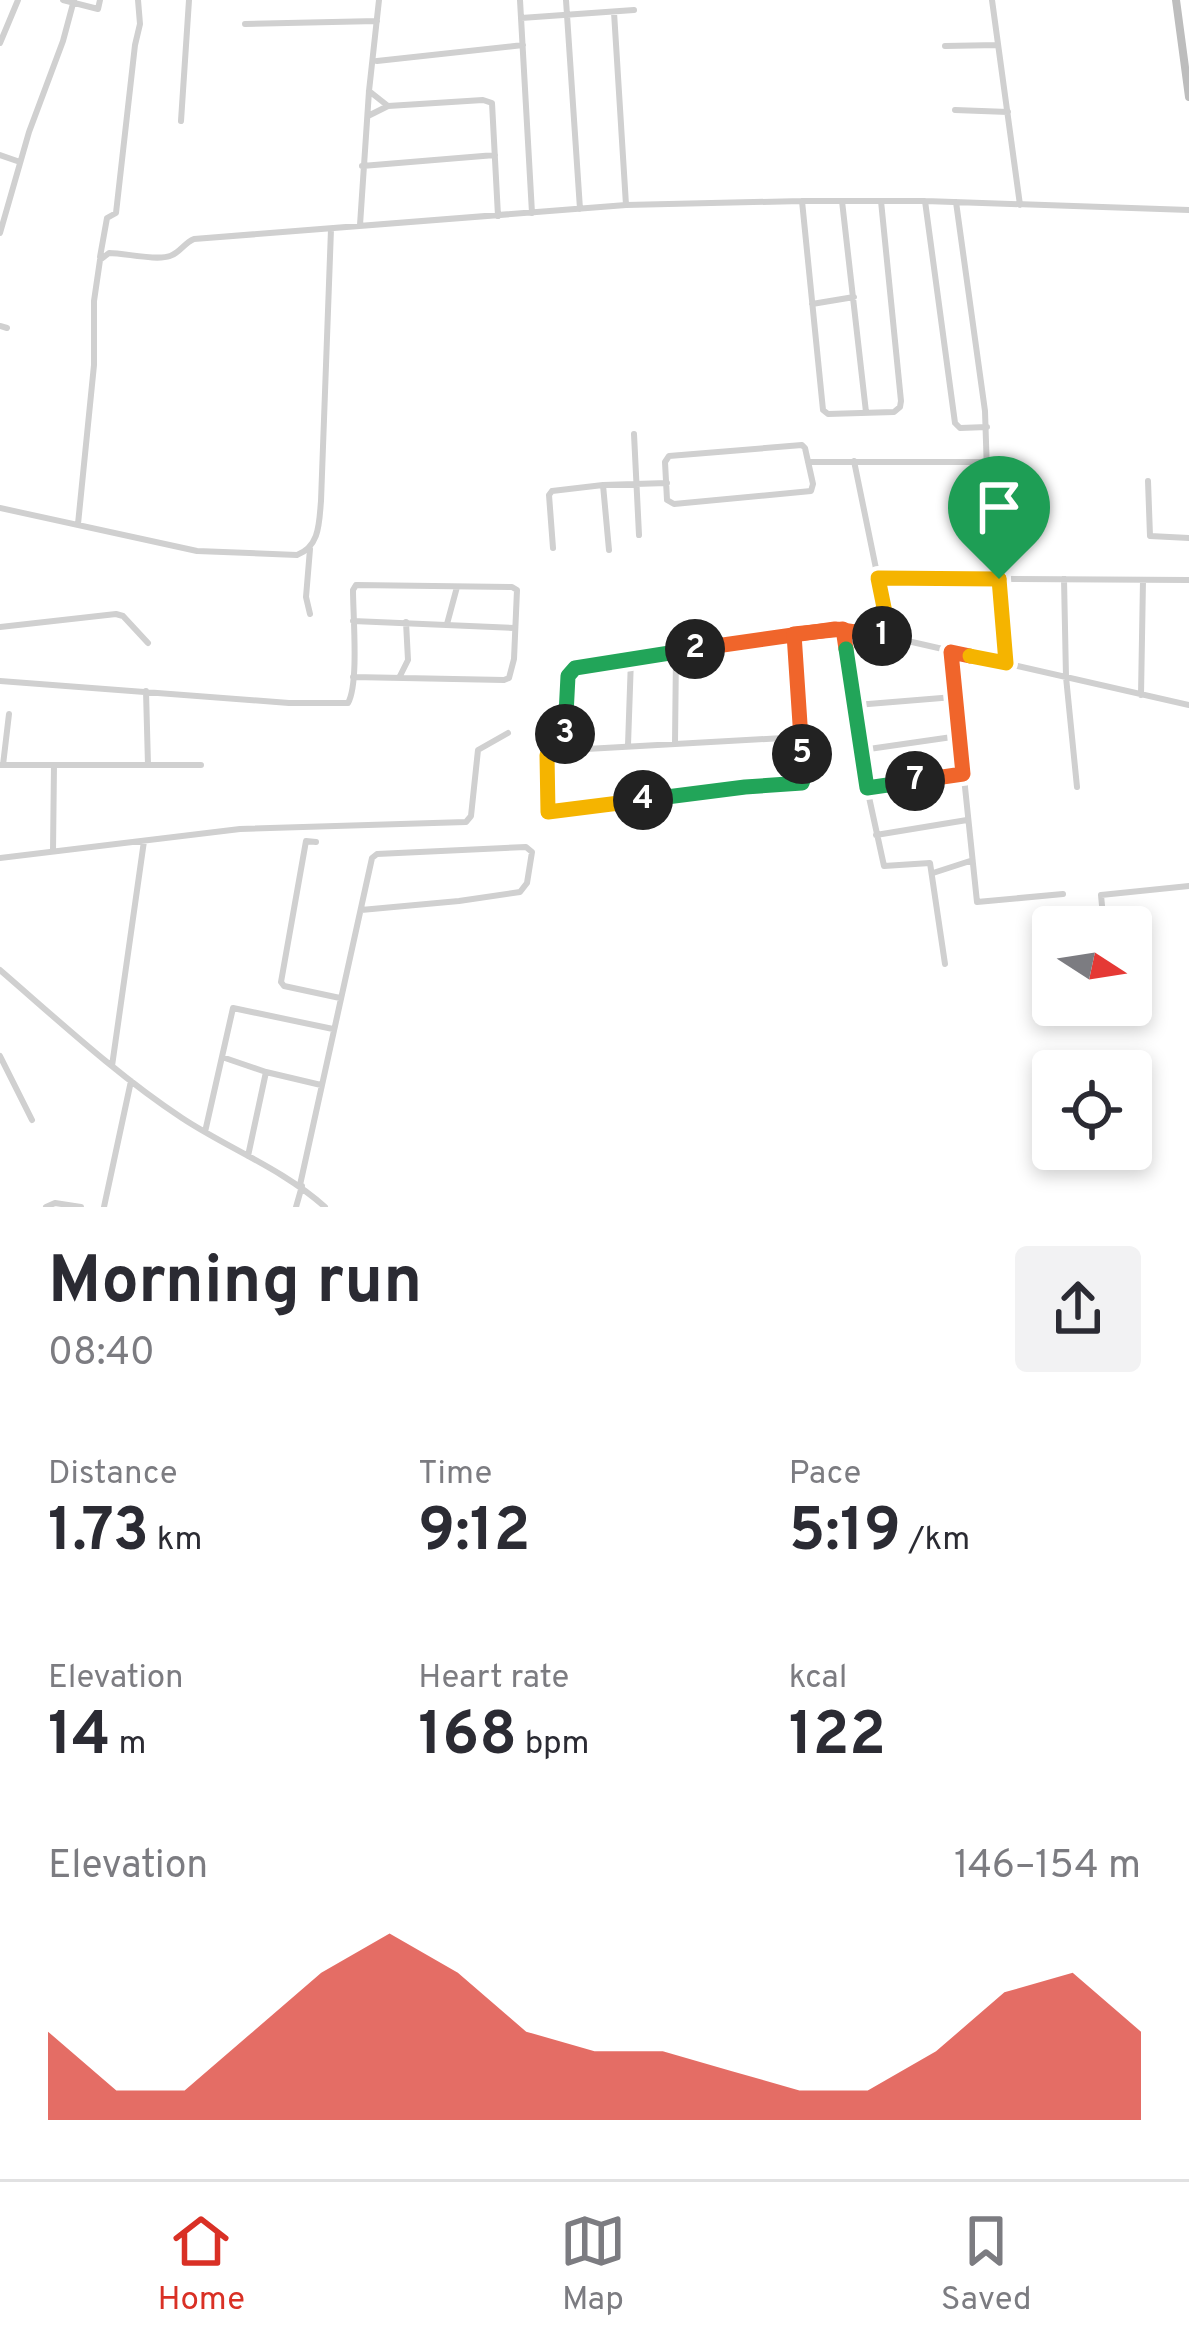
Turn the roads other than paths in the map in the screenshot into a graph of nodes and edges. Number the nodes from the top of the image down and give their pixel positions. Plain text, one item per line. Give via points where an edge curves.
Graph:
1 (18, 0) edge
2 (63, 0) edge
3 (100, 0) edge
4 (138, 0) edge
5 (189, 0) edge
6 (379, 0) edge
7 (520, 0) edge
8 (566, 0) edge
9 (992, 0) edge
10 (1176, 0) edge
11 (74, 1) edge
12 (634, 10) dead end
13 (614, 12) junction
14 (567, 16) junction
15 (521, 18) junction
16 (376, 21) junction
17 (245, 24) dead end
18 (0, 43) edge
19 (1186, 44) edge
20 (523, 45) junction
21 (998, 45) junction
22 (945, 46) dead end
23 (376, 61) dead end
24 (369, 91) junction
25 (1189, 97) edge
26 (388, 106) junction
27 (955, 110) dead end
28 (1008, 112) junction
29 (368, 116) junction
30 (181, 121) dead end
31 (0, 155) edge
32 (495, 155) junction
33 (20, 162) junction
34 (362, 166) junction
35 (802, 201) junction
36 (842, 201) junction
37 (881, 201) junction
38 (925, 201) junction
39 (956, 202) junction
40 (1020, 205) junction
41 (626, 206) junction
42 (580, 209) junction
43 (1189, 210) edge
44 (3, 213) edge
45 (532, 213) junction
46 (498, 215) junction
47 (360, 225) junction
48 (331, 229) junction
49 (0, 233) edge
50 (100, 260) junction
51 (854, 298) junction
52 (812, 304) junction
53 (866, 414) junction
54 (987, 427) junction
55 (634, 434) dead end
56 (854, 461) junction
57 (808, 462) junction
58 (987, 462) junction
59 (1148, 481) dead end
60 (667, 483) junction
61 (603, 485) junction
62 (636, 485) junction
63 (0, 508) edge
64 (78, 524) junction
65 (639, 536) dead end
66 (1189, 538) edge
67 (553, 548) dead end
68 (310, 549) junction
69 (609, 550) dead end
70 (878, 578) junction
71 (999, 579) junction
72 (1064, 579) junction
73 (1143, 580) junction
74 (1189, 580) edge
75 (457, 587) junction
76 (310, 614) dead end
77 (353, 621) junction
78 (406, 622) junction
79 (447, 624) junction
80 (0, 627) edge
81 (514, 628) junction
82 (843, 629) junction
83 (794, 634) junction
84 (890, 637) junction
85 (148, 643) dead end
86 (676, 652) junction
87 (951, 652) junction
88 (632, 659) junction
89 (1006, 663) junction
90 (353, 676) junction
91 (400, 677) junction
92 (1066, 677) junction
93 (0, 681) edge
94 (146, 691) junction
95 (1141, 695) junction
96 (955, 697) junction
97 (856, 705) junction
98 (1189, 705) edge
99 (9, 714) dead end
100 (508, 733) dead end
101 (959, 736) junction
102 (800, 737) junction
103 (675, 743) junction
104 (628, 746) junction
105 (564, 750) junction
106 (862, 750) junction
107 (2, 765) edge
108 (54, 765) junction
109 (148, 765) junction
110 (201, 765) dead end
111 (963, 774) junction
112 (1077, 787) dead end
113 (867, 788) junction
114 (967, 820) junction
115 (876, 835) junction
116 (144, 841) junction
117 (316, 842) dead end
118 (52, 852) junction
119 (0, 858) edge
120 (972, 861) junction
121 (933, 873) junction
122 (1189, 886) edge
123 (1063, 894) dead end
124 (1102, 906) edge
125 (361, 910) junction
126 (945, 964) dead end
127 (1, 972) edge
128 (340, 998) junction
129 (333, 1029) junction
130 (0, 1056) edge
131 (222, 1057) junction
132 (112, 1066) junction
133 (266, 1072) junction
134 (131, 1081) junction
135 (321, 1085) junction
136 (32, 1120) dead end
137 (206, 1132) junction
138 (248, 1156) junction
139 (301, 1186) junction
140 (46, 1207) edge
141 (81, 1207) edge
142 (104, 1207) edge
143 (296, 1207) edge
144 (325, 1207) edge

1 - 18 street
2 - 11 street
3 - 11 street via 98,9
4 - 50 street via 116,213 106,218
5 - 30 street
6 - 16 street
7 - 15 street
8 - 14 street
9 - 21 street
10 - 19 main road
11 - 33 street
12 - 13 street
13 - 14 street
13 - 41 street
14 - 15 street
14 - 42 street
15 - 20 street
16 - 17 street
16 - 24 street
19 - 25 main road
20 - 23 street
20 - 45 street
21 - 22 street
21 - 28 street
24 - 26 street
24 - 29 street
26 - 29 street
26 - 32 street via 492,103
27 - 28 street
28 - 40 street
29 - 34 street
31 - 33 street
32 - 34 street
32 - 46 street
33 - 44 street
34 - 47 street
35 - 36 street
35 - 41 street
35 - 52 street
36 - 37 street
36 - 51 street
37 - 38 street
37 - 53 street via 902,401 894,412
38 - 39 street
38 - 54 street via 956,423
39 - 40 street
39 - 54 street
40 - 43 street
41 - 42 street
42 - 45 street
44 - 49 street
45 - 46 street
46 - 47 street
47 - 48 street
48 - 50 street via 194,239 171,256 109,253
48 - 68 street via 319,525
50 - 64 street
51 - 52 street
51 - 53 street
52 - 53 street via 824,413
54 - 58 street
55 - 62 street
56 - 57 street
56 - 58 street
56 - 70 street
57 - 60 street via 802,445 669,456
57 - 60 street via 811,491 674,504
58 - 71 street
59 - 66 street via 1150,536
60 - 62 street
61 - 62 street
61 - 67 street via 550,492
61 - 69 street
62 - 65 street
63 - 64 street
64 - 68 street via 220,554
68 - 76 street
70 - 71 street
70 - 84 street
71 - 72 street
71 - 89 street
72 - 73 street
72 - 92 street
73 - 74 street
73 - 95 street
75 - 77 street via 356,585
75 - 79 street
75 - 81 street via 515,588
77 - 78 street
77 - 90 street
78 - 79 street
78 - 91 street via 408,660
79 - 81 street
80 - 85 street via 119,615
81 - 91 street via 504,680
82 - 83 street
82 - 84 street
82 - 97 street
83 - 86 street
83 - 102 street
84 - 87 street
86 - 88 street
86 - 103 street
87 - 89 street
87 - 96 street
88 - 104 street
88 - 105 street via 572,670
89 - 92 street
90 - 91 street
90 - 94 street via 348,704
92 - 95 street
92 - 112 street
93 - 94 street
94 - 109 street
95 - 98 street
96 - 97 street
96 - 101 street
97 - 106 street
99 - 107 street
100 - 116 street via 478,750 466,822 240,829
101 - 106 street
101 - 111 street
102 - 103 street
102 - 105 street via 802,783 550,813 547,755
103 - 104 street
104 - 105 street
106 - 113 street
107 - 108 street
108 - 109 street
108 - 118 street
109 - 110 street
111 - 113 street
111 - 114 street
113 - 115 street
114 - 115 street
114 - 120 street
115 - 121 street via 885,867 927,861
116 - 118 street
116 - 132 street
117 - 128 street via 306,841 281,982
118 - 119 street
120 - 121 street
120 - 123 street via 981,904
121 - 126 street
122 - 124 street via 1101,895
125 - 125 street via 377,854 532,852 520,892
125 - 128 street
127 - 132 street
128 - 129 street
129 - 131 street via 236,1007
129 - 135 street
130 - 136 street
131 - 133 street
131 - 137 street
132 - 134 street
133 - 135 street
133 - 138 street
134 - 137 street
134 - 142 street
135 - 139 street
137 - 138 street
138 - 139 street
139 - 143 street
139 - 144 street
140 - 141 street

